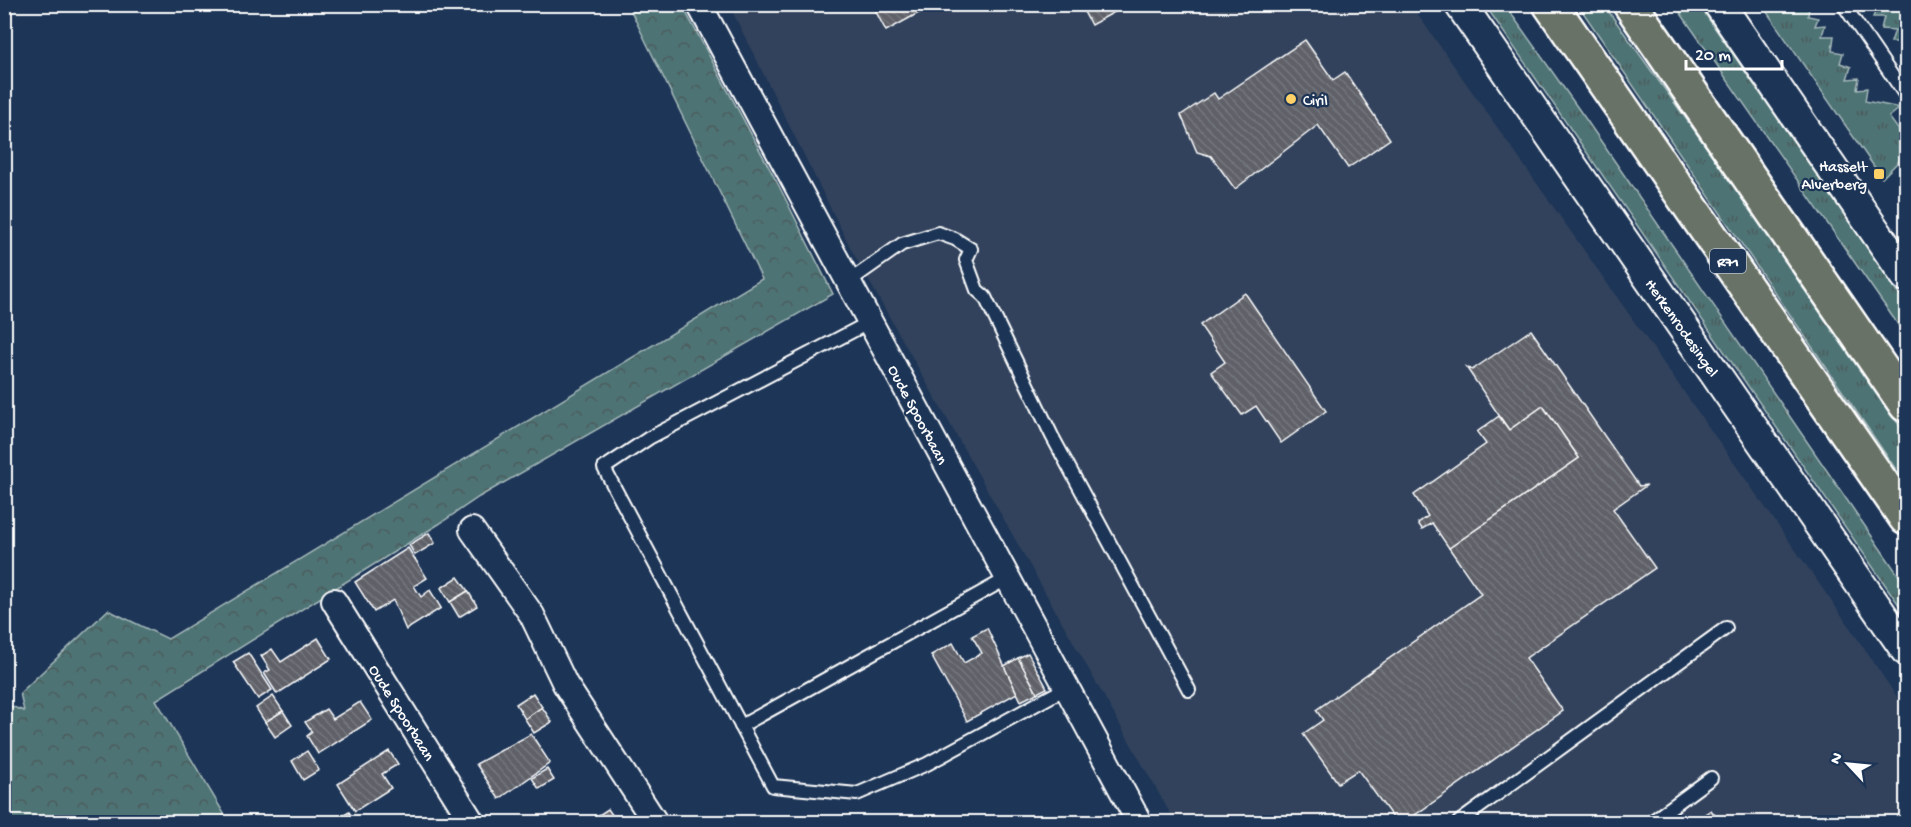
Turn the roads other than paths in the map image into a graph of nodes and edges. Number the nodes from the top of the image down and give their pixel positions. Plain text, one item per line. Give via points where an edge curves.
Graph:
1 (699, 4) edge
2 (1460, 4) edge
3 (1550, 4) edge
4 (1630, 4) edge
5 (1719, 4) edge
6 (1843, 4) edge
7 (1906, 96) edge
8 (1906, 276) edge
9 (848, 282) junction
10 (870, 322) junction
11 (1906, 405) edge
12 (1906, 518) edge
13 (472, 530) dead end
14 (1008, 578) junction
15 (334, 601) dead end
16 (1726, 628) dead end
17 (1906, 650) edge
18 (1066, 687) junction
19 (1189, 690) dead end
20 (741, 726) junction
21 (1711, 778) dead end
22 (472, 822) edge
23 (655, 822) edge
24 (1139, 822) edge
25 (1459, 822) edge
26 (1651, 822) edge

1 - 9 street, Oude Spoorbaan
2 - 17 street, Herkenrodesingel
3 - 12 highway, R71
4 - 11 highway
5 - 8 street
6 - 7 lane
9 - 10 street, Oude Spoorbaan
9 - 19 lane via 902,244 938,233 971,249 966,260 977,290 986,297 1052,436
10 - 14 street, Oude Spoorbaan
10 - 20 lane via 649,438 604,468
13 - 23 street via 532,615 565,684
14 - 18 street, Oude Spoorbaan
14 - 20 lane
15 - 22 street, Oude Spoorbaan
16 - 25 lane
18 - 20 lane via 927,764 857,794 773,786
18 - 24 street, Oude Spoorbaan
21 - 26 lane

